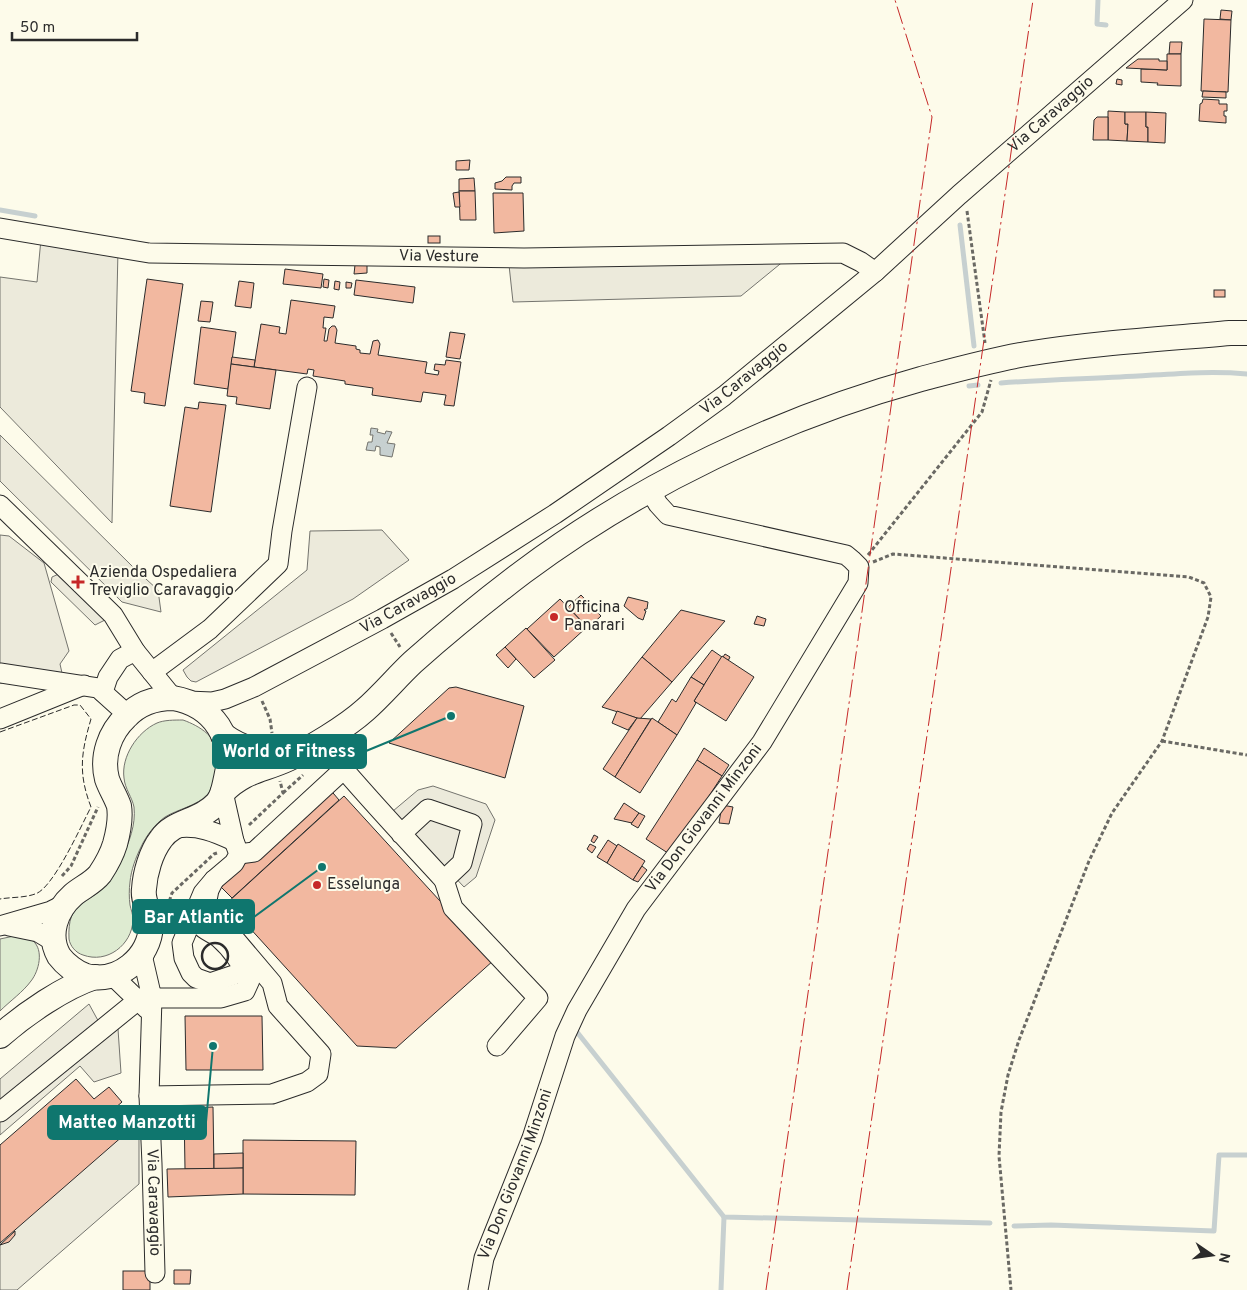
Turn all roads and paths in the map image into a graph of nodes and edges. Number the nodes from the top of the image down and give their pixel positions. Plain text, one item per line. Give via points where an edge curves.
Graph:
1 (1183, 0) edge
2 (967, 209) dead end
3 (0, 228) edge
4 (876, 272) junction
5 (1247, 332) edge
6 (985, 346) dead end
7 (991, 379) dead end
8 (307, 387) dead end
9 (650, 490) junction
10 (0, 505) edge
11 (0, 527) edge
12 (24, 530) junction
13 (859, 567) junction
14 (382, 619) junction
15 (135, 651) junction
16 (412, 664) junction
17 (152, 672) junction
18 (0, 673) edge
19 (84, 685) junction
20 (254, 687) junction
21 (103, 692) junction
22 (181, 700) junction
23 (32, 706) junction
24 (0, 710) edge
25 (128, 715) junction
26 (0, 719) edge
27 (222, 734) junction
28 (1162, 741) junction
29 (319, 742) junction
30 (1247, 755) edge
31 (344, 769) junction
32 (307, 772) dead end
33 (223, 792) junction
34 (283, 793) dead end
35 (98, 804) dead end
36 (169, 831) junction
37 (401, 834) junction
38 (236, 847) junction
39 (58, 880) dead end
40 (444, 880) junction
41 (208, 886) junction
42 (65, 904) junction
43 (200, 925) junction
44 (1, 926) edge
45 (55, 945) junction
46 (146, 948) junction
47 (102, 976) junction
48 (148, 1001) junction
49 (3, 1033) edge
50 (497, 1046) dead end
51 (149, 1096) junction
52 (0, 1112) edge
53 (154, 1273) dead end
54 (478, 1290) edge
55 (1011, 1290) edge

1 - 4 street, Via Caravaggio via 959,195
2 - 6 path
3 - 4 street, Via Vesture via 149,253 505,258 843,253
4 - 14 street, Via Caravaggio via 724,396 669,436 555,514 453,579
5 - 9 main road, Via Caravaggio via 1023,354 950,371 869,394 790,423
7 - 13 path via 982,412
8 - 17 street via 278,564 210,629
9 - 13 street via 668,515 846,555
9 - 16 main road, Via Caravaggio via 524,571
10 - 12 street
11 - 12 street
12 - 15 street via 112,615 127,624
13 - 28 path via 893,554 1189,577 1204,583 1212,597 1208,617
13 - 54 street, Via Don Giovanni Minzoni via 858,583 762,742 636,910 577,1010 565,1036 532,1138 484,1258
14 - 16 path
14 - 20 street, Via Caravaggio
15 - 17 street
15 - 21 street via 120,659
16 - 29 main road, Via Caravaggio via 364,711
17 - 22 street
18 - 19 street
19 - 21 street
19 - 23 street
20 - 22 street, Via Caravaggio via 212,702
20 - 27 street, Via Caravaggio via 227,713
21 - 25 street
22 - 25 main road, Via Caravaggio via 150,701
22 - 27 main road, Via Caravaggio via 206,711
23 - 24 street
23 - 26 street
25 - 42 main road, Via Caravaggio via 112,732 106,760 107,779 119,807 115,844 99,875
27 - 29 main road, Via Caravaggio via 243,747 268,753
27 - 33 main road, Via Caravaggio via 229,754
28 - 30 path
28 - 55 path via 1112,813 1089,861 1008,1075 1001,1112 999,1156
29 - 31 street
29 - 33 main road, Via Caravaggio via 287,760 238,778
31 - 37 street
31 - 38 street via 254,852
32 - 34 path
33 - 36 main road, Via Caravaggio via 202,816
33 - 38 street
35 - 39 path via 71,866
36 - 38 street via 196,827 214,832
36 - 46 main road, Via Caravaggio via 160,839 146,873 143,891 151,923
37 - 40 street
37 - 40 street via 428,809 472,824 462,863
38 - 41 street via 234,863
40 - 50 street via 453,908 538,998
41 - 43 street
41 - 43 street via 182,943 191,973 210,983 233,967 227,967 220,974 203,975 193,958 193,943
41 - 51 street via 206,906 272,982 278,1006 321,1054 318,1074 307,1082 272,1094
42 - 44 street
42 - 45 main road, Via Caravaggio via 56,919
43 - 48 street via 231,949 250,980 245,992 221,998
44 - 45 street via 38,932
45 - 47 main road via 62,960 72,969 85,976
45 - 49 main road, Via Caravaggio via 53,973 48,986
46 - 47 main road, Via Caravaggio via 138,961 127,968
46 - 48 street, Via Caravaggio via 143,958
47 - 48 street
47 - 49 main road, Via Caravaggio via 64,990
48 - 51 street, Via Caravaggio
48 - 52 street
51 - 53 street, Via Caravaggio

